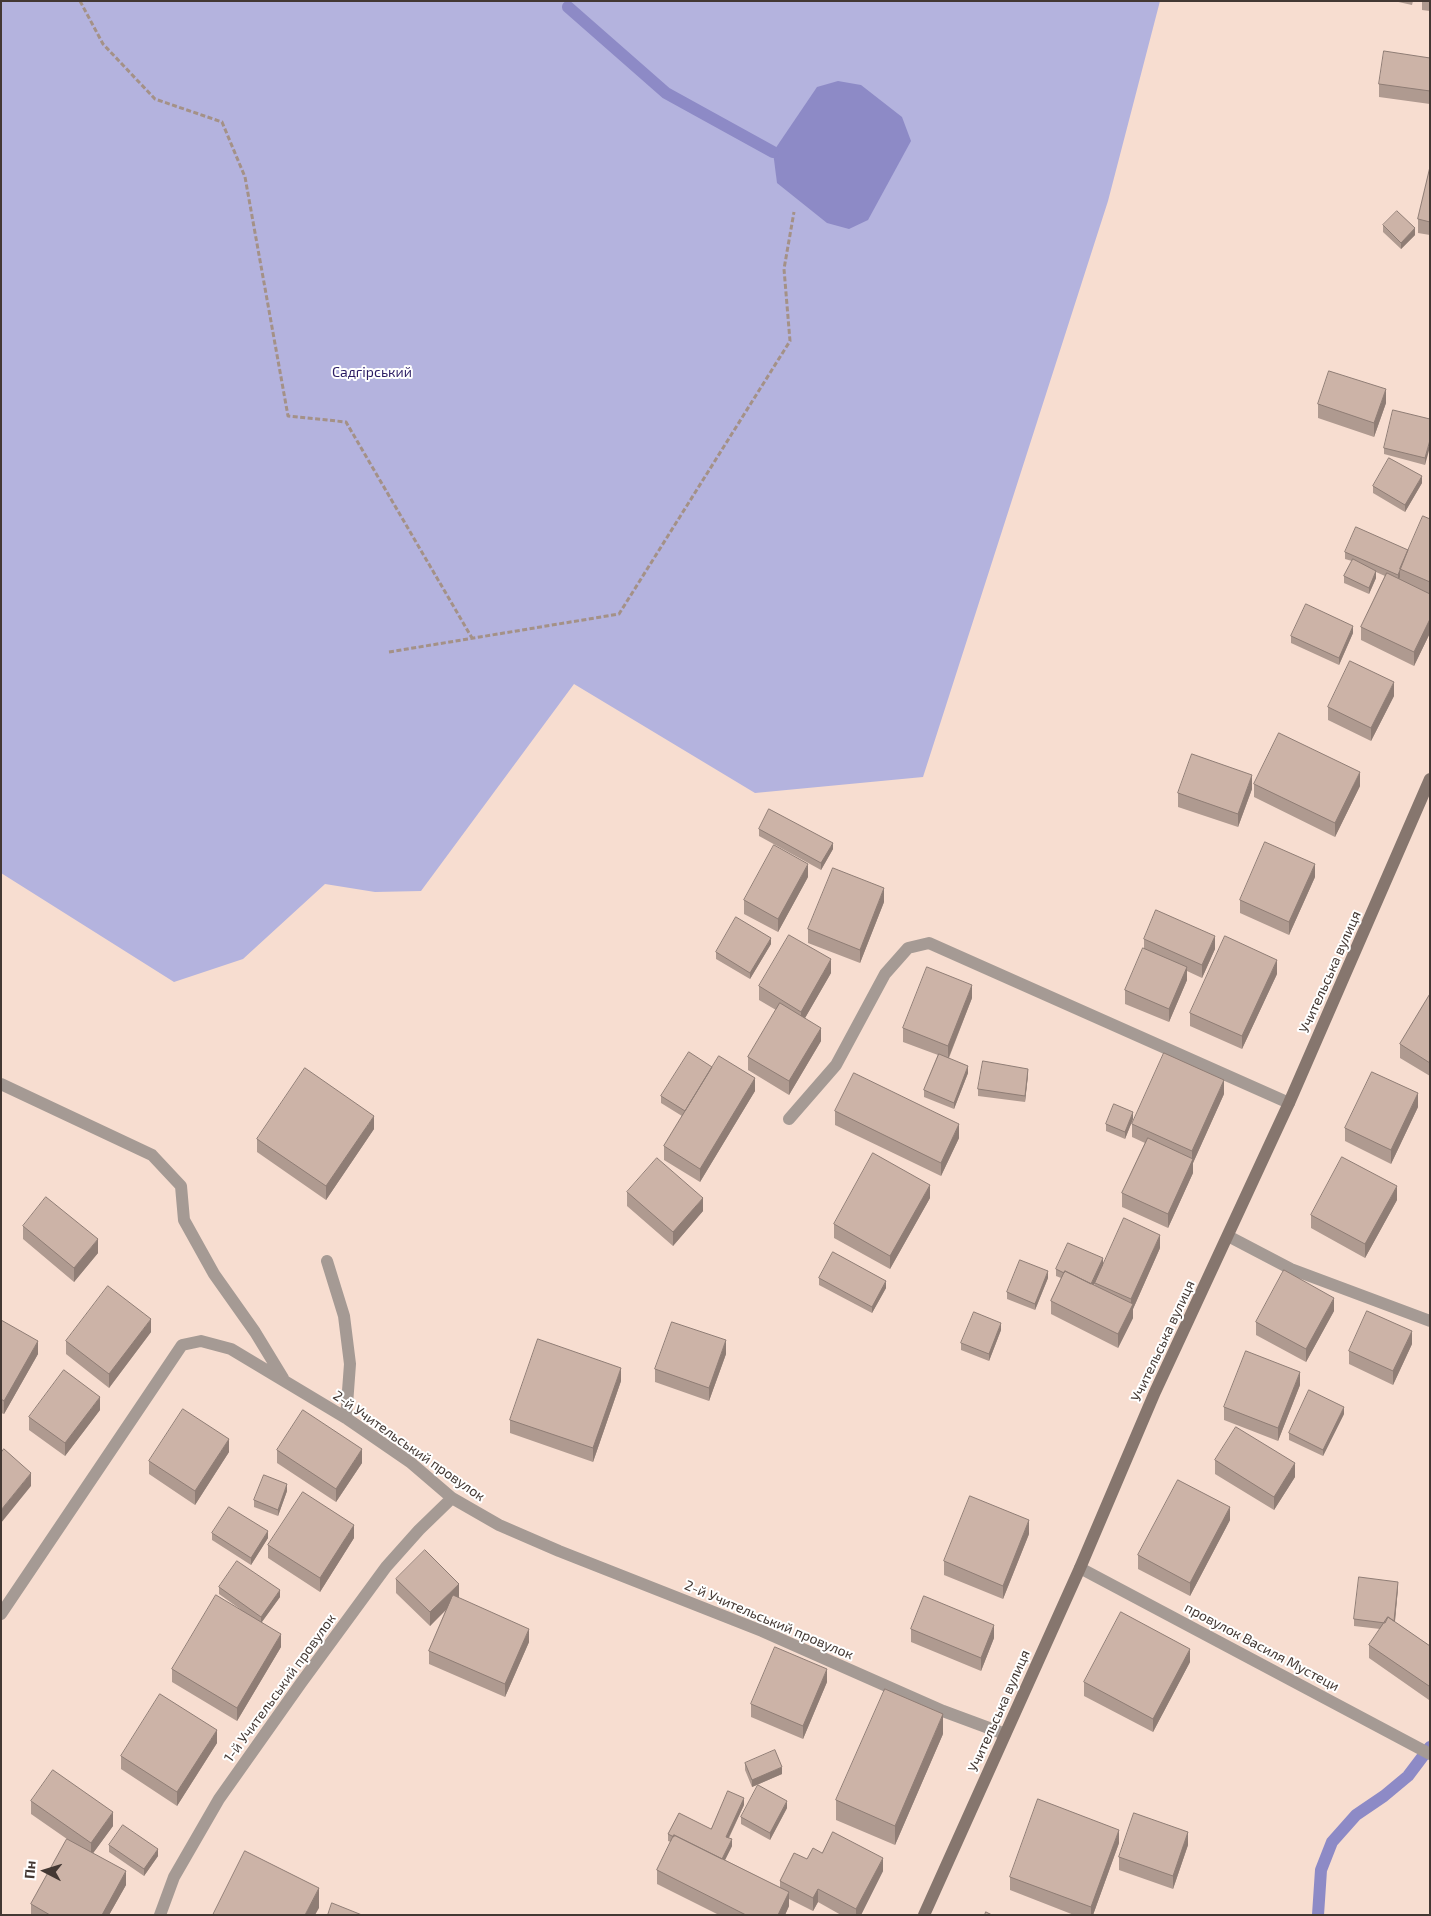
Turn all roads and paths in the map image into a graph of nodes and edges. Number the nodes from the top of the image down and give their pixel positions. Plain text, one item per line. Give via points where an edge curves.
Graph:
1 (80, 1) edge
2 (794, 212) dead end
3 (472, 638) junction
4 (389, 652) dead end
5 (1430, 779) edge
6 (1, 1084) edge
7 (1289, 1103) junction
8 (789, 1119) dead end
9 (1228, 1236) junction
10 (327, 1261) dead end
11 (1430, 1322) edge
12 (284, 1380) junction
13 (346, 1418) junction
14 (452, 1498) junction
15 (1080, 1568) junction
16 (1, 1614) edge
17 (1005, 1734) junction
18 (1430, 1754) edge
19 (160, 1915) edge
20 (924, 1915) edge

1 - 3 path via 103,44 155,99 222,122 245,177 288,416 346,422
2 - 3 path via 784,269 790,341 619,614
3 - 4 path
5 - 7 main road, Учительська вулиця
6 - 12 street via 152,1155 181,1186 184,1220 214,1274
7 - 8 street via 929,943 908,948 885,974 836,1066
7 - 9 main road, Учительська вулиця
9 - 11 street via 1291,1269
9 - 15 main road, Учительська вулиця via 1155,1392
10 - 13 street via 344,1316 350,1364
12 - 13 street, 2-й Учительський провулок
12 - 16 street, 2-й Учительський провулок via 231,1348 201,1341 182,1345
13 - 14 street, 2-й Учительський провулок via 410,1462
14 - 17 street, 2-й Учительський провулок via 499,1525 558,1551
14 - 19 street, 1-й Учительський провулок via 386,1567 230,1783 174,1877
15 - 17 main road, Учительська вулиця
15 - 18 street, провулок Василя Мустеци
17 - 20 main road, Учительська вулиця

